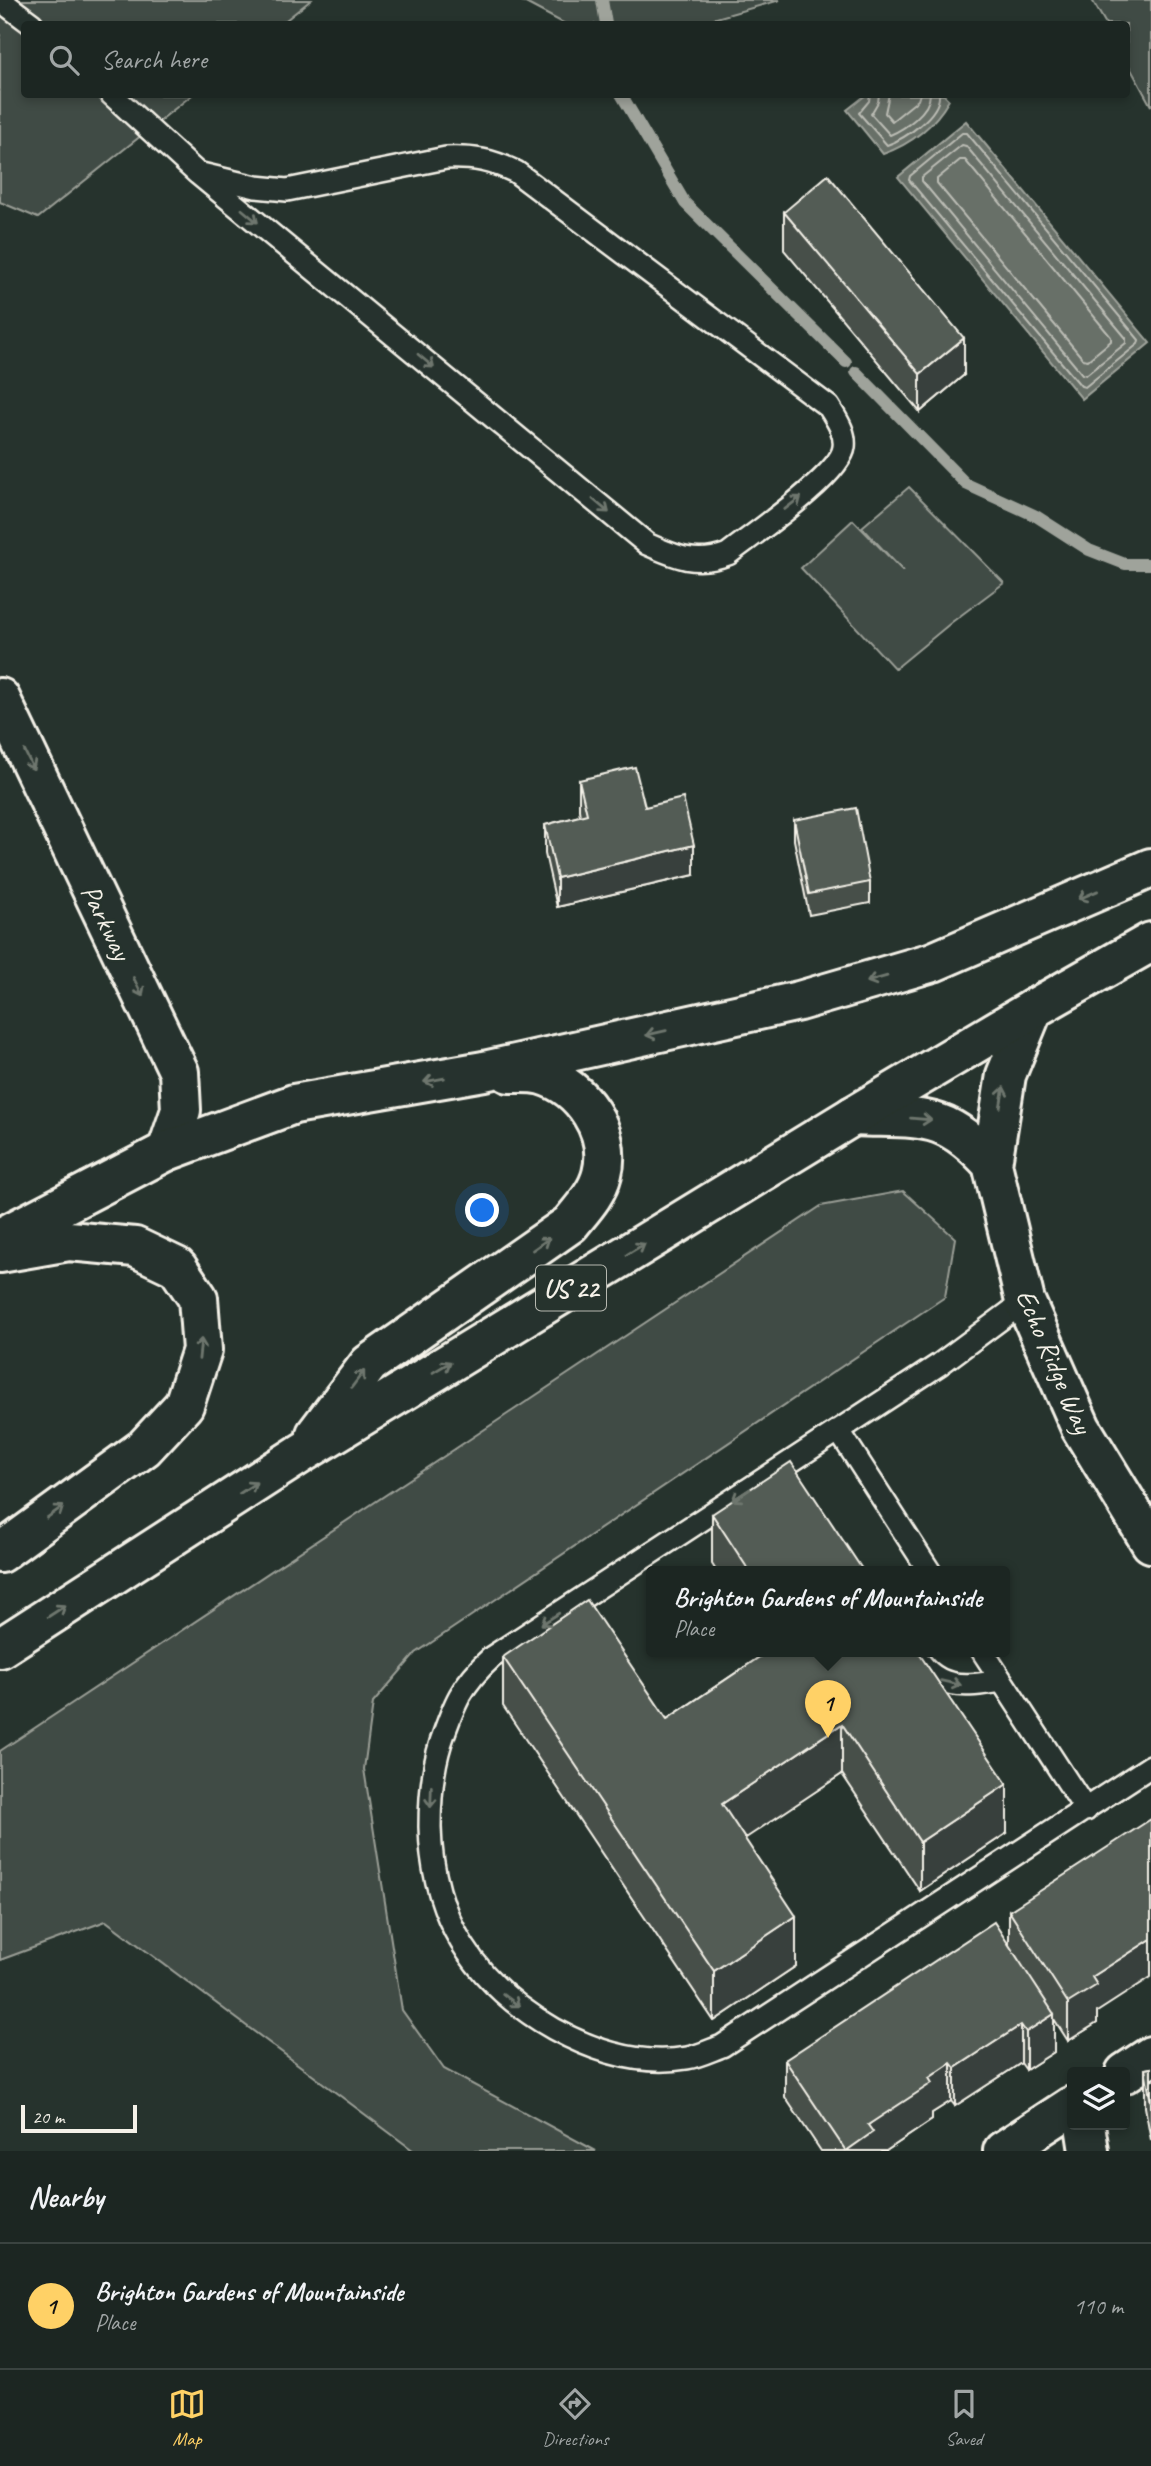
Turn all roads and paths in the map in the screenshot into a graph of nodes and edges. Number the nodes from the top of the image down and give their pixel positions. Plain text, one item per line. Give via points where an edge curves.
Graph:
1 (0, 0) edge
2 (28, 21) edge
3 (115, 98) edge
4 (197, 173) junction
5 (0, 698) edge
6 (1151, 868) edge
7 (1151, 942) edge
8 (1033, 1009) junction
9 (484, 1072) junction
10 (853, 1116) junction
11 (167, 1151) junction
12 (992, 1164) junction
13 (0, 1238) edge
14 (0, 1253) edge
15 (1025, 1301) junction
16 (839, 1431) junction
17 (302, 1453) junction
18 (1151, 1543) edge
19 (0, 1553) edge
20 (926, 1566) edge
21 (0, 1648) edge
22 (917, 1657) edge
23 (986, 1657) edge
24 (1002, 1681) junction
25 (1151, 1766) edge
26 (1086, 1810) junction
27 (1151, 2056) edge
28 (1130, 2070) edge
29 (1067, 2109) edge
30 (1086, 2130) edge
31 (1003, 2151) edge
32 (1088, 2151) edge

1 - 2 lane
3 - 4 lane
4 -> 4 lane via 647,544 668,554 710,561 728,554 837,463 844,447 840,424 828,407 516,172 494,162 446,158 288,190
5 -> 11 main road, Parkway via 179,1072 181,1110
6 -> 9 main road via 933,962 799,1001
7 - 8 main road, US 22
8 - 10 main road, US 22
12 -> 8 main road, Echo Ridge Way via 1006,1075
9 -> 11 main road via 294,1104
17 -> 9 main road via 369,1364 569,1224 589,1202 602,1174 603,1151 589,1109 548,1077
10 -> 12 main road via 931,1119 964,1136
17 -> 10 main road, US 22
11 - 13 main road
12 - 15 main road, Echo Ridge Way
19 -> 14 main road via 144,1448 184,1405 202,1350 198,1298 177,1267 135,1247 69,1241
15 - 16 lane
15 - 18 main road, Echo Ridge Way via 1081,1428
16 - 20 lane
16 -> 26 lane via 492,1657 472,1675 452,1710 430,1789 437,1887 462,1946 502,1993 569,2036 627,2057 658,2061 690,2057 722,2046
21 -> 17 main road, US 22
22 -> 24 lane via 930,1674 952,1685
23 - 24 lane
24 - 26 lane
25 - 26 lane
27 - 28 main road
29 - 31 main road
30 - 32 main road

